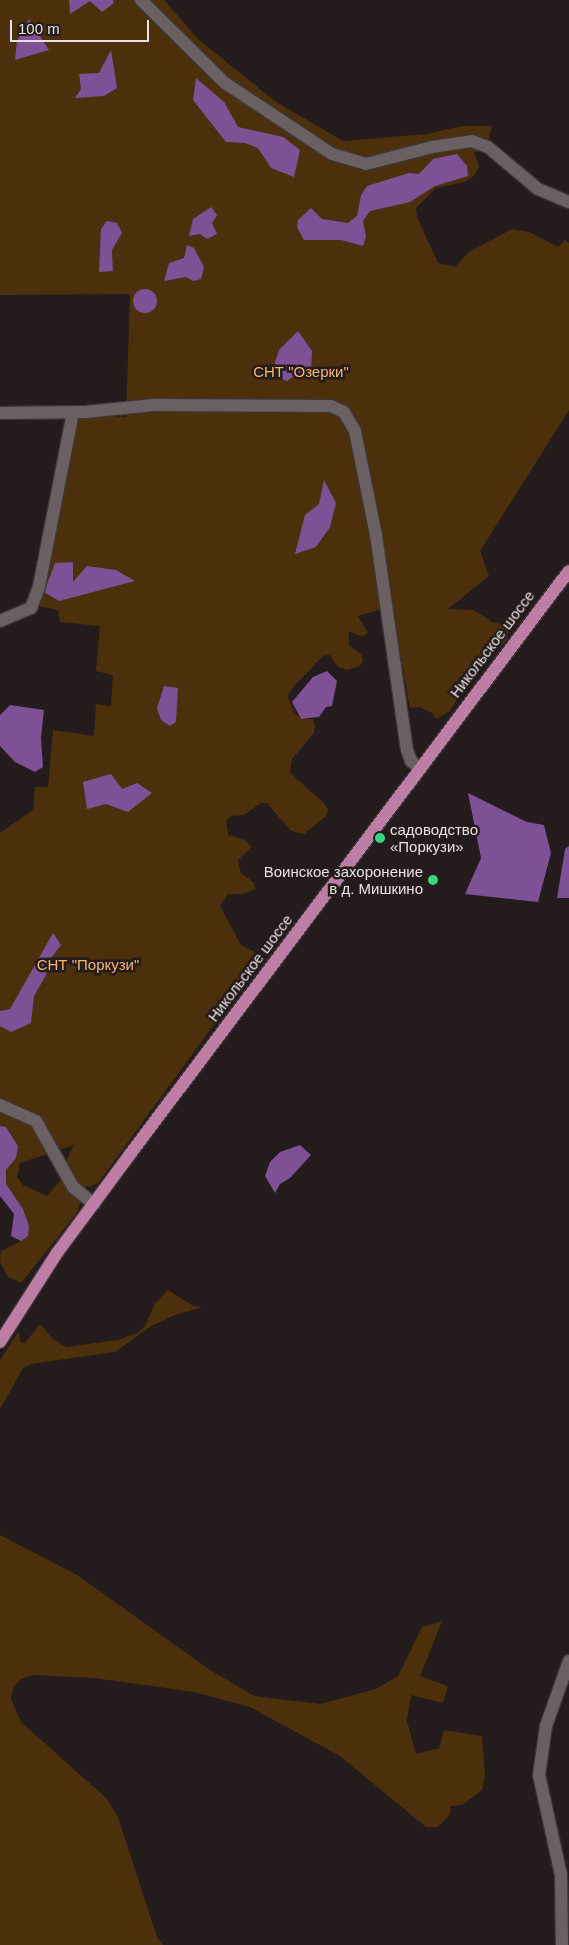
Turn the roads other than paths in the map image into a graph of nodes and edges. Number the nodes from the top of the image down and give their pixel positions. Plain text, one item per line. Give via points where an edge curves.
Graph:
1 (141, 0) edge
2 (569, 202) edge
3 (73, 412) junction
4 (0, 413) edge
5 (569, 571) edge
6 (0, 621) edge
7 (419, 767) junction
8 (0, 1105) edge
9 (94, 1204) junction
10 (0, 1340) edge
11 (569, 1661) edge
12 (562, 1945) edge

1 - 2 street via 225,83 332,154 366,164 432,147 472,141 488,147 538,189
3 - 4 street
3 - 6 street via 39,587 31,608
3 - 7 street via 154,405 331,406 344,412 355,431 374,525 407,750 411,761
5 - 7 main road, Никольское шоссе
7 - 9 main road, Никольское шоссе
8 - 9 street via 36,1122 73,1187
9 - 10 main road, Никольское шоссе
11 - 12 street via 546,1726 540,1775 561,1875

